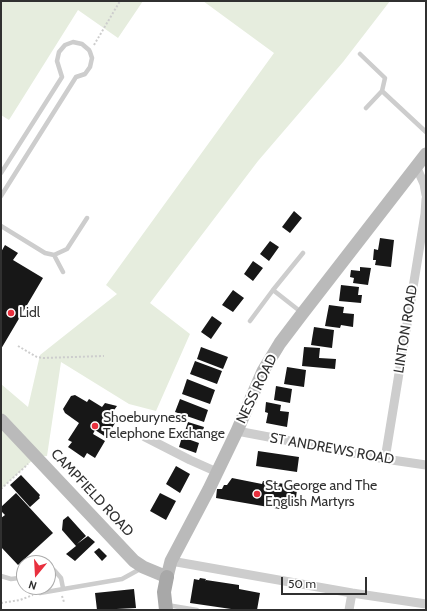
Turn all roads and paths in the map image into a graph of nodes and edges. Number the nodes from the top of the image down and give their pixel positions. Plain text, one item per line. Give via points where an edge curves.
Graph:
1 (120, 1) edge
2 (90, 52) junction
3 (360, 54) dead end
4 (382, 91) junction
5 (366, 108) dead end
6 (426, 132) edge
7 (426, 154) edge
8 (416, 166) junction
9 (1, 173) edge
10 (426, 195) edge
11 (1, 196) edge
12 (426, 200) edge
13 (87, 218) dead end
14 (1, 226) edge
15 (303, 253) dead end
16 (54, 255) junction
17 (63, 272) dead end
18 (274, 290) junction
19 (302, 314) junction
20 (250, 321) dead end
21 (18, 346) dead end
22 (104, 356) dead end
23 (1, 420) edge
24 (237, 431) junction
25 (145, 436) dead end
26 (36, 457) junction
27 (385, 459) junction
28 (426, 465) edge
29 (217, 472) junction
30 (1, 489) edge
31 (171, 561) junction
32 (143, 567) junction
33 (56, 572) edge
34 (1, 576) edge
35 (167, 577) junction
36 (16, 578) edge
37 (63, 588) junction
38 (56, 589) edge
39 (352, 593) junction
40 (32, 595) edge
41 (1, 603) edge
42 (426, 604) edge
43 (166, 607) edge
44 (197, 610) edge
45 (349, 610) edge

1 - 2 path
2 - 9 lane via 82,44 73,42 65,45 59,52 57,60 62,77
2 - 11 lane via 90,67 85,74 76,77
3 - 4 lane via 385,78
4 - 5 lane
4 - 6 lane
7 - 8 main road, NESS ROAD
8 - 10 street
8 - 19 main road, NESS ROAD
12 - 27 street, LINTON ROAD
13 - 16 lane via 67,249
14 - 16 lane via 45,253
15 - 18 lane
16 - 17 lane
18 - 19 lane
18 - 20 lane
19 - 24 main road, NESS ROAD via 263,372
21 - 22 path via 43,358
23 - 26 main road, CAMPFIELD ROAD
24 - 27 street, ST ANDREWS ROAD
24 - 29 main road, NESS ROAD
25 - 29 street
26 - 30 path
26 - 32 main road, CAMPFIELD ROAD via 123,551
27 - 28 street, ST ANDREWS ROAD
29 - 31 main road, NESS ROAD
31 - 35 main road, NESS ROAD
31 - 39 street
32 - 35 main road, CAMPFIELD ROAD
32 - 37 lane via 122,579
33 - 37 lane via 61,578
34 - 36 lane
35 - 43 main road, NESS ROAD via 164,592
37 - 38 lane
39 - 42 street
39 - 45 street
40 - 41 path
43 - 44 lane

